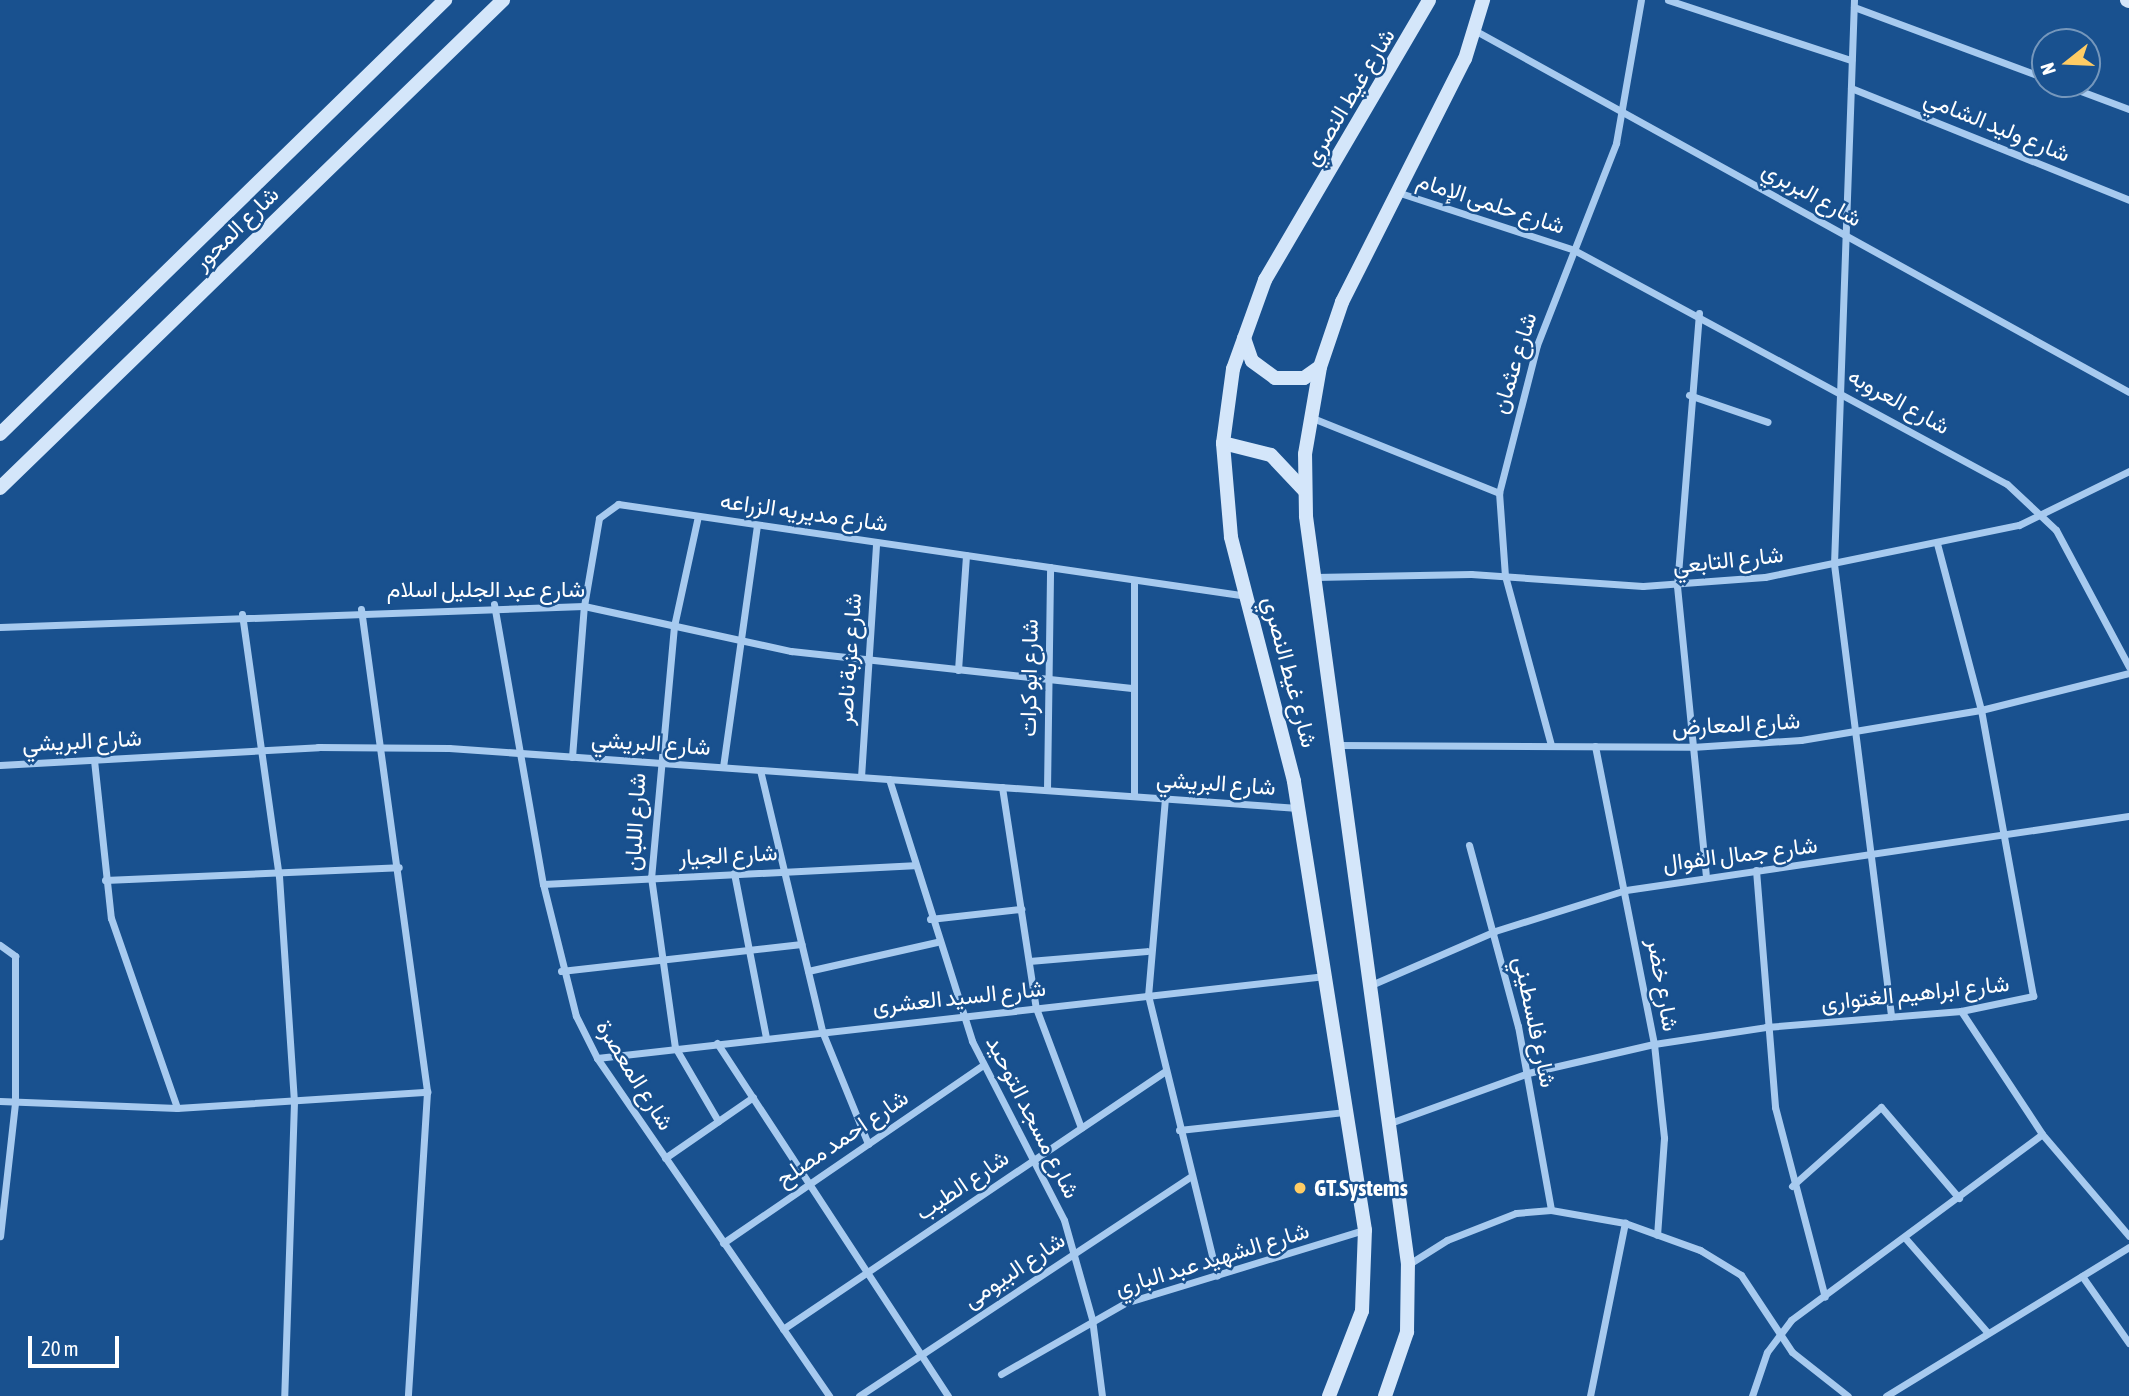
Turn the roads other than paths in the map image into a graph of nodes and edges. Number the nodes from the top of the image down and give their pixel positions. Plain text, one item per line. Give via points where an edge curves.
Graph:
1 (445, 0) edge
2 (503, 0) edge
3 (1429, 0) edge
4 (1483, 0) edge
5 (1641, 0) edge
6 (1668, 0) edge
7 (1854, 4) edge
8 (1476, 31) junction
9 (1852, 60) junction
10 (2031, 73) edge
11 (1852, 88) junction
12 (2100, 98) edge
13 (2129, 109) edge
14 (1625, 112) junction
15 (1397, 192) junction
16 (2129, 200) edge
17 (1847, 235) junction
18 (1574, 250) junction
19 (1699, 313) junction
20 (1244, 333) junction
21 (1320, 367) junction
22 (1840, 389) junction
23 (2129, 392) edge
24 (1689, 395) junction
25 (1309, 416) junction
26 (1768, 422) dead end
27 (0, 434) edge
28 (1223, 443) junction
29 (2129, 471) edge
30 (0, 488) edge
31 (1305, 492) junction
32 (1499, 494) junction
33 (2045, 514) junction
34 (698, 516) junction
35 (757, 525) junction
36 (876, 542) junction
37 (1937, 543) junction
38 (966, 555) junction
39 (1835, 565) junction
40 (1050, 568) junction
41 (1505, 576) junction
42 (1314, 577) junction
43 (1134, 580) junction
44 (1677, 586) junction
45 (1247, 596) junction
46 (494, 604) junction
47 (584, 606) junction
48 (361, 609) junction
49 (242, 614) junction
50 (0, 626) edge
51 (674, 626) junction
52 (740, 642) junction
53 (869, 660) junction
54 (2129, 667) edge
55 (958, 670) junction
56 (2129, 673) edge
57 (1048, 680) junction
58 (1134, 688) junction
59 (1981, 710) junction
60 (1854, 733) junction
61 (1338, 745) junction
62 (1551, 745) junction
63 (379, 746) junction
64 (1595, 746) junction
65 (1692, 747) junction
66 (257, 750) junction
67 (518, 753) junction
68 (572, 757) junction
69 (94, 760) junction
70 (657, 762) junction
71 (0, 765) edge
72 (723, 767) junction
73 (760, 770) junction
74 (861, 777) junction
75 (889, 779) junction
76 (1002, 787) junction
77 (1047, 789) junction
78 (1134, 796) junction
79 (1165, 798) junction
80 (1298, 808) junction
81 (2129, 816) edge
82 (2008, 839) junction
83 (1469, 845) dead end
84 (1870, 858) junction
85 (914, 865) junction
86 (399, 867) junction
87 (1756, 870) junction
88 (784, 872) junction
89 (734, 873) junction
90 (1706, 874) junction
91 (279, 876) junction
92 (651, 877) junction
93 (105, 880) junction
94 (543, 884) junction
95 (1626, 890) junction
96 (1021, 909) junction
97 (930, 919) junction
98 (1495, 931) junction
99 (937, 942) junction
100 (801, 944) junction
101 (0, 945) edge
102 (749, 949) junction
103 (1147, 951) junction
104 (663, 959) junction
105 (1028, 961) junction
106 (561, 971) junction
107 (808, 971) junction
108 (1325, 976) junction
109 (1371, 985) junction
110 (1148, 995) junction
111 (1036, 1008) junction
112 (1961, 1011) junction
113 (962, 1016) junction
114 (1891, 1016) junction
115 (1766, 1027) junction
116 (822, 1031) junction
117 (766, 1037) junction
118 (717, 1043) junction
119 (1654, 1044) junction
120 (675, 1047) junction
121 (597, 1058) junction
122 (983, 1065) junction
123 (1164, 1072) junction
124 (1528, 1073) junction
125 (428, 1092) junction
126 (753, 1097) junction
127 (0, 1101) edge
128 (15, 1102) junction
129 (294, 1102) junction
130 (177, 1108) junction
131 (1346, 1112) junction
132 (718, 1121) junction
133 (1390, 1123) junction
134 (1081, 1128) junction
135 (1179, 1130) junction
136 (2042, 1134) junction
137 (868, 1144) junction
138 (665, 1158) junction
139 (1036, 1158) junction
140 (1191, 1176) junction
141 (810, 1184) junction
142 (1792, 1186) junction
143 (1959, 1198) junction
144 (1551, 1210) junction
145 (1625, 1223) junction
146 (1365, 1230) junction
147 (1657, 1235) junction
148 (0, 1236) edge
149 (2129, 1236) edge
150 (1906, 1239) junction
151 (723, 1243) junction
152 (2129, 1247) edge
153 (1075, 1253) junction
154 (1408, 1264) junction
155 (867, 1272) junction
156 (1217, 1276) junction
157 (2082, 1276) junction
158 (1825, 1297) junction
159 (1092, 1319) junction
160 (783, 1329) junction
161 (1987, 1332) junction
162 (1777, 1335) junction
163 (2129, 1343) edge
164 (922, 1354) junction
165 (1001, 1374) dead end
166 (284, 1396) edge
167 (408, 1396) edge
168 (829, 1396) edge
169 (859, 1396) edge
170 (948, 1396) edge
171 (1102, 1396) edge
172 (1329, 1396) edge
173 (1385, 1396) edge
174 (1590, 1396) edge
175 (1752, 1396) edge
176 (1848, 1396) edge
177 (1886, 1396) edge

1 - 27 main road, شارع المحور
2 - 30 main road, شارع المحور
3 - 20 main road, شارع غيط النصري via 1265,280
4 - 8 main road, شارع غيط النصري
5 - 14 street, شارع عثمان
6 - 9 street
7 - 9 street
7 - 10 street
8 - 14 street, شارع البربري
8 - 15 main road, شارع غيط النصري
9 - 11 street
11 - 16 street, شارع وليد الشامي
11 - 17 street
12 - 13 street
14 - 17 street, شارع البربري
14 - 18 street, شارع عثمان
15 - 18 street, شارع حلمى الإمام
15 - 21 main road, شارع غيط النصري via 1342,302
17 - 22 street
17 - 23 street, شارع البربري
18 - 19 street, شارع العروبه
18 - 32 street, شارع عثمان via 1537,345
19 - 22 street, شارع العروبه
19 - 24 street
20 - 21 main road via 1247,353 1266,374 1294,380
20 - 28 main road, شارع غيط النصري
21 - 25 main road, شارع غيط النصري
22 - 33 street, شارع العروبه via 2007,484
22 - 39 street
24 - 26 street
24 - 44 street
25 - 31 main road, شارع غيط النصري
25 - 32 street
28 - 31 main road via 1271,455
28 - 45 main road, شارع غيط النصري via 1227,517
29 - 33 street, شارع التابعي
31 - 42 main road, شارع غيط النصري
32 - 41 street, شارع عثمان
33 - 37 street, شارع التابعي
33 - 54 street, شارع العروبه
34 - 35 street, شارع مديريه الزراعه
34 - 47 street, شارع مديريه الزراعه via 624,505 607,508 599,518
34 - 51 street, شارع اللبان
35 - 36 street, شارع مديريه الزراعه
35 - 52 street
36 - 38 street, شارع مديريه الزراعه
36 - 53 street, شارع عزبة ناصر
37 - 39 street, شارع التابعي
37 - 59 street, شارع ابراهيم الغتوارى
38 - 40 street, شارع مديريه الزراعه
38 - 55 street
39 - 44 street, شارع التابعي
39 - 60 street
40 - 43 street, شارع مديريه الزراعه
40 - 57 street, شارع ابو كرات
41 - 42 street, شارع التابعي
41 - 44 street, شارع التابعي
41 - 62 street, شارع عثمان
42 - 61 main road, شارع غيط النصري
43 - 45 street, شارع مديريه الزراعه
43 - 58 street
44 - 65 street
45 - 80 main road, شارع غيط النصري
46 - 47 street, شارع عبد الجليل اسلام
46 - 48 street, شارع عبد الجليل اسلام
46 - 67 street, شارع المعصرة
47 - 51 street, شارع عبد الجليل اسلام
47 - 68 street, شارع مديريه الزراعه
48 - 49 street, شارع عبد الجليل اسلام
48 - 63 street
49 - 50 street, شارع عبد الجليل اسلام
49 - 66 street
51 - 52 street, شارع عبد الجليل اسلام
51 - 70 street, شارع اللبان
52 - 53 street, شارع عبد الجليل اسلام
52 - 72 street
53 - 55 street, شارع عبد الجليل اسلام
53 - 74 street, شارع عزبة ناصر
55 - 57 street, شارع عبد الجليل اسلام
56 - 59 street, شارع المعارض
57 - 58 street, شارع عبد الجليل اسلام
57 - 77 street, شارع ابو كرات
58 - 78 street
59 - 60 street, شارع المعارض
59 - 82 street, شارع ابراهيم الغتوارى
60 - 65 street, شارع المعارض
60 - 84 street
61 - 62 street, شارع المعارض
61 - 109 main road, شارع غيط النصري
62 - 64 street, شارع المعارض
63 - 66 street, شارع البريشي
63 - 67 street, شارع البريشي
63 - 86 street
64 - 65 street, شارع المعارض
64 - 95 street, شارع خضر
65 - 90 street
66 - 69 street, شارع البريشي
66 - 91 street
67 - 68 street, شارع البريشي
67 - 94 street, شارع المعصرة
68 - 70 street, شارع البريشي
69 - 71 street, شارع البريشي
69 - 93 street
70 - 72 street, شارع البريشي
70 - 92 street, شارع اللبان
72 - 73 street, شارع البريشي
73 - 74 street, شارع البريشي
73 - 88 street
74 - 75 street, شارع البريشي
75 - 76 street, شارع البريشي
75 - 85 street, شارع مسجد التوحيد
76 - 77 street, شارع البريشي
76 - 96 street
77 - 78 street, شارع البريشي
78 - 79 street, شارع البريشي
79 - 80 street, شارع البريشي
79 - 103 street
80 - 108 main road, شارع غيط النصري
81 - 82 street, شارع جمال الفوال
82 - 84 street, شارع جمال الفوال
82 - 112 street, شارع ابراهيم الغتوارى via 2033,996
83 - 98 street, شارع فلسطيني
84 - 87 street, شارع جمال الفوال
84 - 114 street
85 - 88 street, شارع الجيار
85 - 97 street, شارع مسجد التوحيد
86 - 91 street
86 - 125 street
87 - 90 street, شارع جمال الفوال
87 - 115 street
88 - 89 street, شارع الجيار
88 - 100 street
89 - 92 street, شارع الجيار
89 - 102 street
90 - 95 street, شارع جمال الفوال
91 - 93 street
91 - 129 street
92 - 94 street, شارع الجيار
92 - 104 street, شارع اللبان
93 - 130 street via 123,963
94 - 106 street, شارع المعصرة
95 - 98 street, شارع جمال الفوال
95 - 119 street, شارع خضر
96 - 97 street
96 - 105 street
97 - 99 street, شارع مسجد التوحيد
98 - 109 street, شارع جمال الفوال
98 - 124 street, شارع فلسطيني
99 - 107 street
99 - 113 street, شارع مسجد التوحيد
100 - 102 street
100 - 107 street
101 - 128 street via 15,956
102 - 104 street
102 - 117 street
103 - 105 street
103 - 110 street
104 - 106 street
104 - 120 street, شارع اللبان
105 - 111 street
106 - 121 street, شارع المعصرة
107 - 116 street
108 - 110 street, شارع السيد العشرى
108 - 131 main road, شارع غيط النصري
109 - 133 main road, شارع غيط النصري
110 - 111 street, شارع السيد العشرى
110 - 123 street
111 - 113 street, شارع السيد العشرى
111 - 134 street
112 - 114 street, شارع ابراهيم الغتوارى
112 - 136 street
113 - 116 street, شارع السيد العشرى
113 - 122 street, شارع مسجد التوحيد
114 - 115 street, شارع ابراهيم الغتوارى
115 - 119 street, شارع ابراهيم الغتوارى
115 - 142 street
116 - 117 street, شارع السيد العشرى
116 - 137 street
117 - 118 street, شارع السيد العشرى
118 - 120 street, شارع السيد العشرى
118 - 126 street
119 - 124 street, شارع ابراهيم الغتوارى
119 - 147 street, شارع خضر via 1664,1138
120 - 121 street, شارع السيد العشرى
120 - 132 street, شارع اللبان
121 - 138 street, شارع المعصرة
122 - 137 street, شارع احمد مصلح
122 - 139 street, شارع مسجد التوحيد
123 - 134 street, شارع الطيب
123 - 135 street
124 - 133 street, شارع ابراهيم الغتوارى
124 - 144 street, شارع فلسطيني
125 - 129 street
125 - 167 street
126 - 132 street
126 - 141 street
127 - 128 street
128 - 130 street
128 - 148 street
129 - 130 street
129 - 166 street
131 - 135 street
131 - 146 main road, شارع غيط النصري
132 - 138 street
133 - 154 main road, شارع غيط النصري
134 - 139 street, شارع الطيب
135 - 140 street
136 - 143 street
136 - 149 street
137 - 141 street, شارع احمد مصلح
138 - 151 street, شارع المعصرة
139 - 153 street, شارع مسجد التوحيد
139 - 155 street, شارع الطيب
140 - 153 street, شارع البيومى
140 - 156 street
141 - 151 street, شارع احمد مصلح
141 - 155 street
142 - 143 street via 1881,1107
142 - 158 street
143 - 150 street
144 - 145 street
144 - 154 street via 1480,1225
145 - 147 street
145 - 174 street
146 - 156 street, شارع الشهيد عبد الباري
146 - 172 main road, شارع غيط النصري via 1362,1311
147 - 162 street via 1741,1275
150 - 158 street
150 - 161 street
151 - 160 street, شارع المعصرة
152 - 157 street
153 - 159 street, شارع مسجد التوحيد
153 - 164 street, شارع البيومى
154 - 173 main road, شارع غيط النصري via 1407,1332
155 - 160 street, شارع الطيب
155 - 164 street
156 - 159 street, شارع الشهيد عبد الباري
157 - 161 street
157 - 163 street
158 - 162 street
159 - 165 street, شارع الشهيد عبد الباري
159 - 171 street, شارع مسجد التوحيد
160 - 168 street, شارع المعصرة
161 - 177 street
162 - 175 street
162 - 176 street
164 - 169 street, شارع البيومى
164 - 170 street

